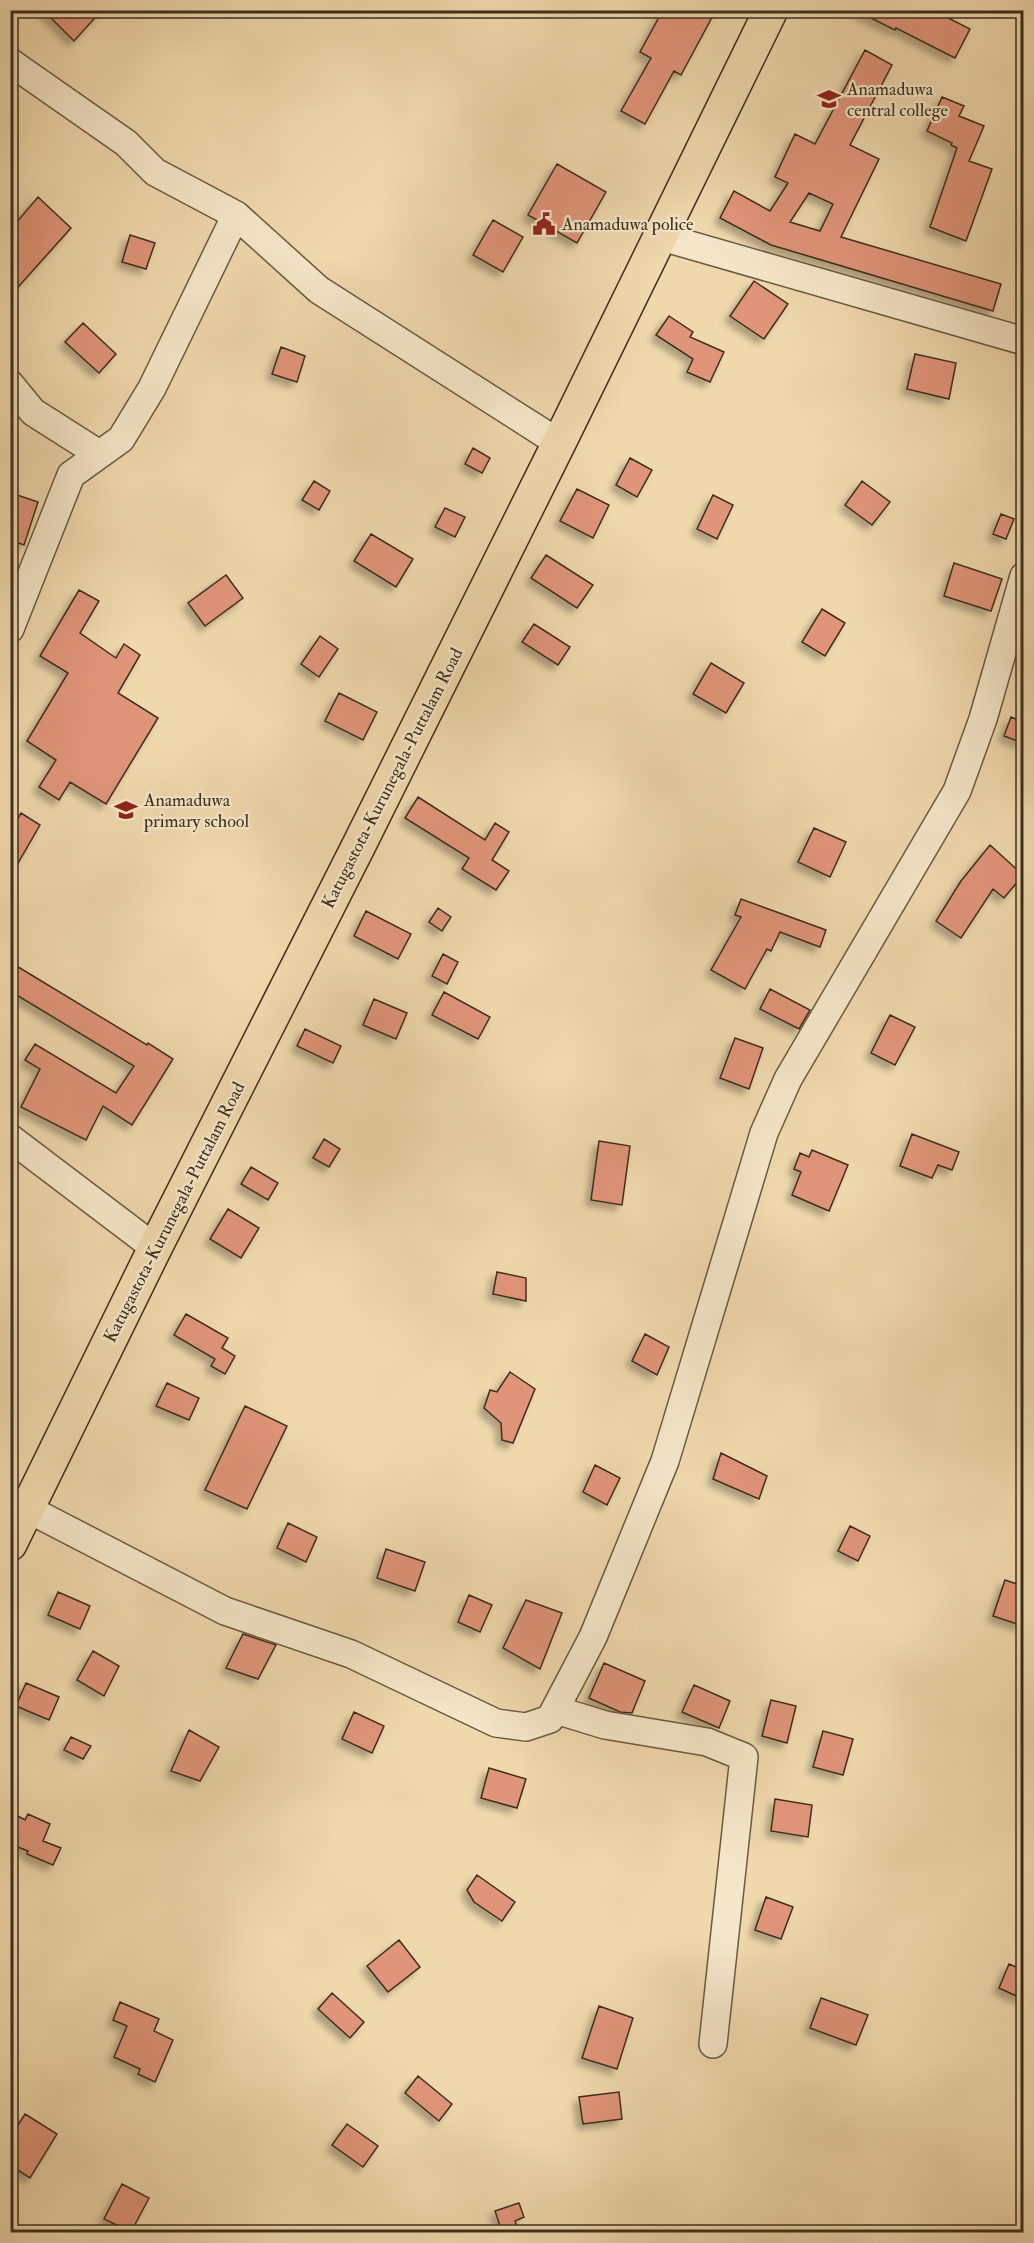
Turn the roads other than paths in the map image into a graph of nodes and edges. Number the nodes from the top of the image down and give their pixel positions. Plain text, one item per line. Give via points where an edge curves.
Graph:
1 (771, 10) edge
2 (10, 62) edge
3 (236, 215) junction
4 (662, 237) junction
5 (1023, 341) edge
6 (10, 384) edge
7 (559, 443) junction
8 (99, 454) junction
9 (1023, 576) edge
10 (19, 580) edge
11 (10, 629) edge
12 (10, 1138) edge
13 (154, 1248) junction
14 (28, 1509) junction
15 (10, 1545) edge
16 (556, 1710) junction
17 (713, 2044) dead end

1 - 4 highway, Katugastota-Kurunegala-Puttalam Road
2 - 3 street via 126,143 155,172
3 - 7 street via 319,290
3 - 8 street via 152,388 121,439
4 - 5 street
4 - 7 highway, Katugastota-Kurunegala-Puttalam Road
6 - 8 street via 33,412
7 - 13 highway, Katugastota-Kurunegala-Puttalam Road
8 - 10 street via 71,475
9 - 16 street via 983,719 957,790 788,1079 764,1133 665,1461 593,1637
10 - 11 street
12 - 13 street
13 - 14 highway, Katugastota-Kurunegala-Puttalam Road
14 - 15 highway, Katugastota-Kurunegala-Puttalam Road
14 - 16 street via 225,1611 351,1654 496,1723 526,1727 550,1719
16 - 17 street via 605,1725 707,1742 744,1758

